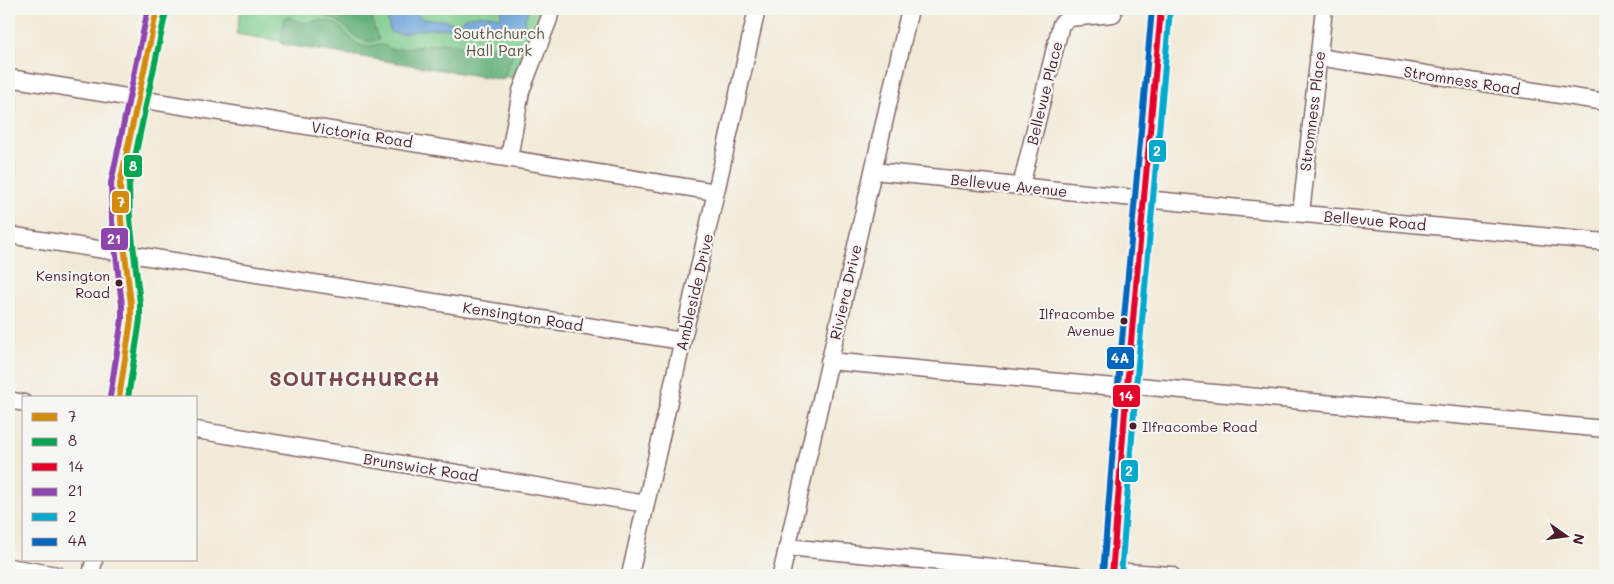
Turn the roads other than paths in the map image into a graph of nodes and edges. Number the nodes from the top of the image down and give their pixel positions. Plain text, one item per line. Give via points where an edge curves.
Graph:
1 (157, 9) edge
2 (550, 9) edge
3 (757, 9) edge
4 (910, 9) edge
5 (1161, 9) edge
6 (1324, 9) edge
7 (1113, 14) dead end
8 (1318, 57) junction
9 (9, 78) edge
10 (137, 98) junction
11 (1605, 102) edge
12 (510, 158) junction
13 (874, 171) junction
14 (1021, 186) junction
15 (716, 192) junction
16 (1144, 199) junction
17 (1301, 213) junction
18 (9, 234) edge
19 (1605, 242) edge
20 (125, 254) junction
21 (682, 341) junction
22 (829, 361) junction
23 (1127, 386) junction
24 (120, 396) edge
25 (9, 400) edge
26 (22, 402) edge
27 (1605, 429) edge
28 (198, 430) edge
29 (646, 504) junction
30 (787, 547) junction
31 (94, 562) edge
32 (9, 568) edge
33 (1112, 573) edge
34 (57, 575) edge
35 (91, 575) edge
36 (630, 575) edge
37 (781, 575) edge
38 (1076, 575) edge
39 (1171, 575) edge

1 - 10 street
2 - 12 street via 521,91
3 - 15 street, Ambleside Drive
4 - 13 street, Riviera Drive
5 - 16 main road
6 - 8 street, Stromness Place
7 - 14 street, Bellevue Place via 1069,18 1061,24
8 - 11 street, Stromness Road
8 - 17 street, Stromness Place
9 - 10 street, Victoria Road
10 - 12 street, Victoria Road
10 - 20 street via 120,184
12 - 15 street, Victoria Road
13 - 14 street, Bellevue Avenue
13 - 22 street, Riviera Drive
14 - 16 street, Bellevue Avenue
15 - 21 street, Ambleside Drive
16 - 17 street, Bellevue Road
16 - 23 main road
17 - 19 street, Bellevue Road
18 - 20 street, Kensington Road
20 - 21 street, Kensington Road
20 - 24 street via 131,320
21 - 29 street, Ambleside Drive
22 - 23 street
22 - 30 street, Riviera Drive
23 - 27 street
23 - 33 main road
25 - 26 street
28 - 29 street, Brunswick Road
29 - 36 street, Ambleside Drive
30 - 37 street, Riviera Drive
30 - 38 street
31 - 35 street
32 - 34 street
33 - 39 street

